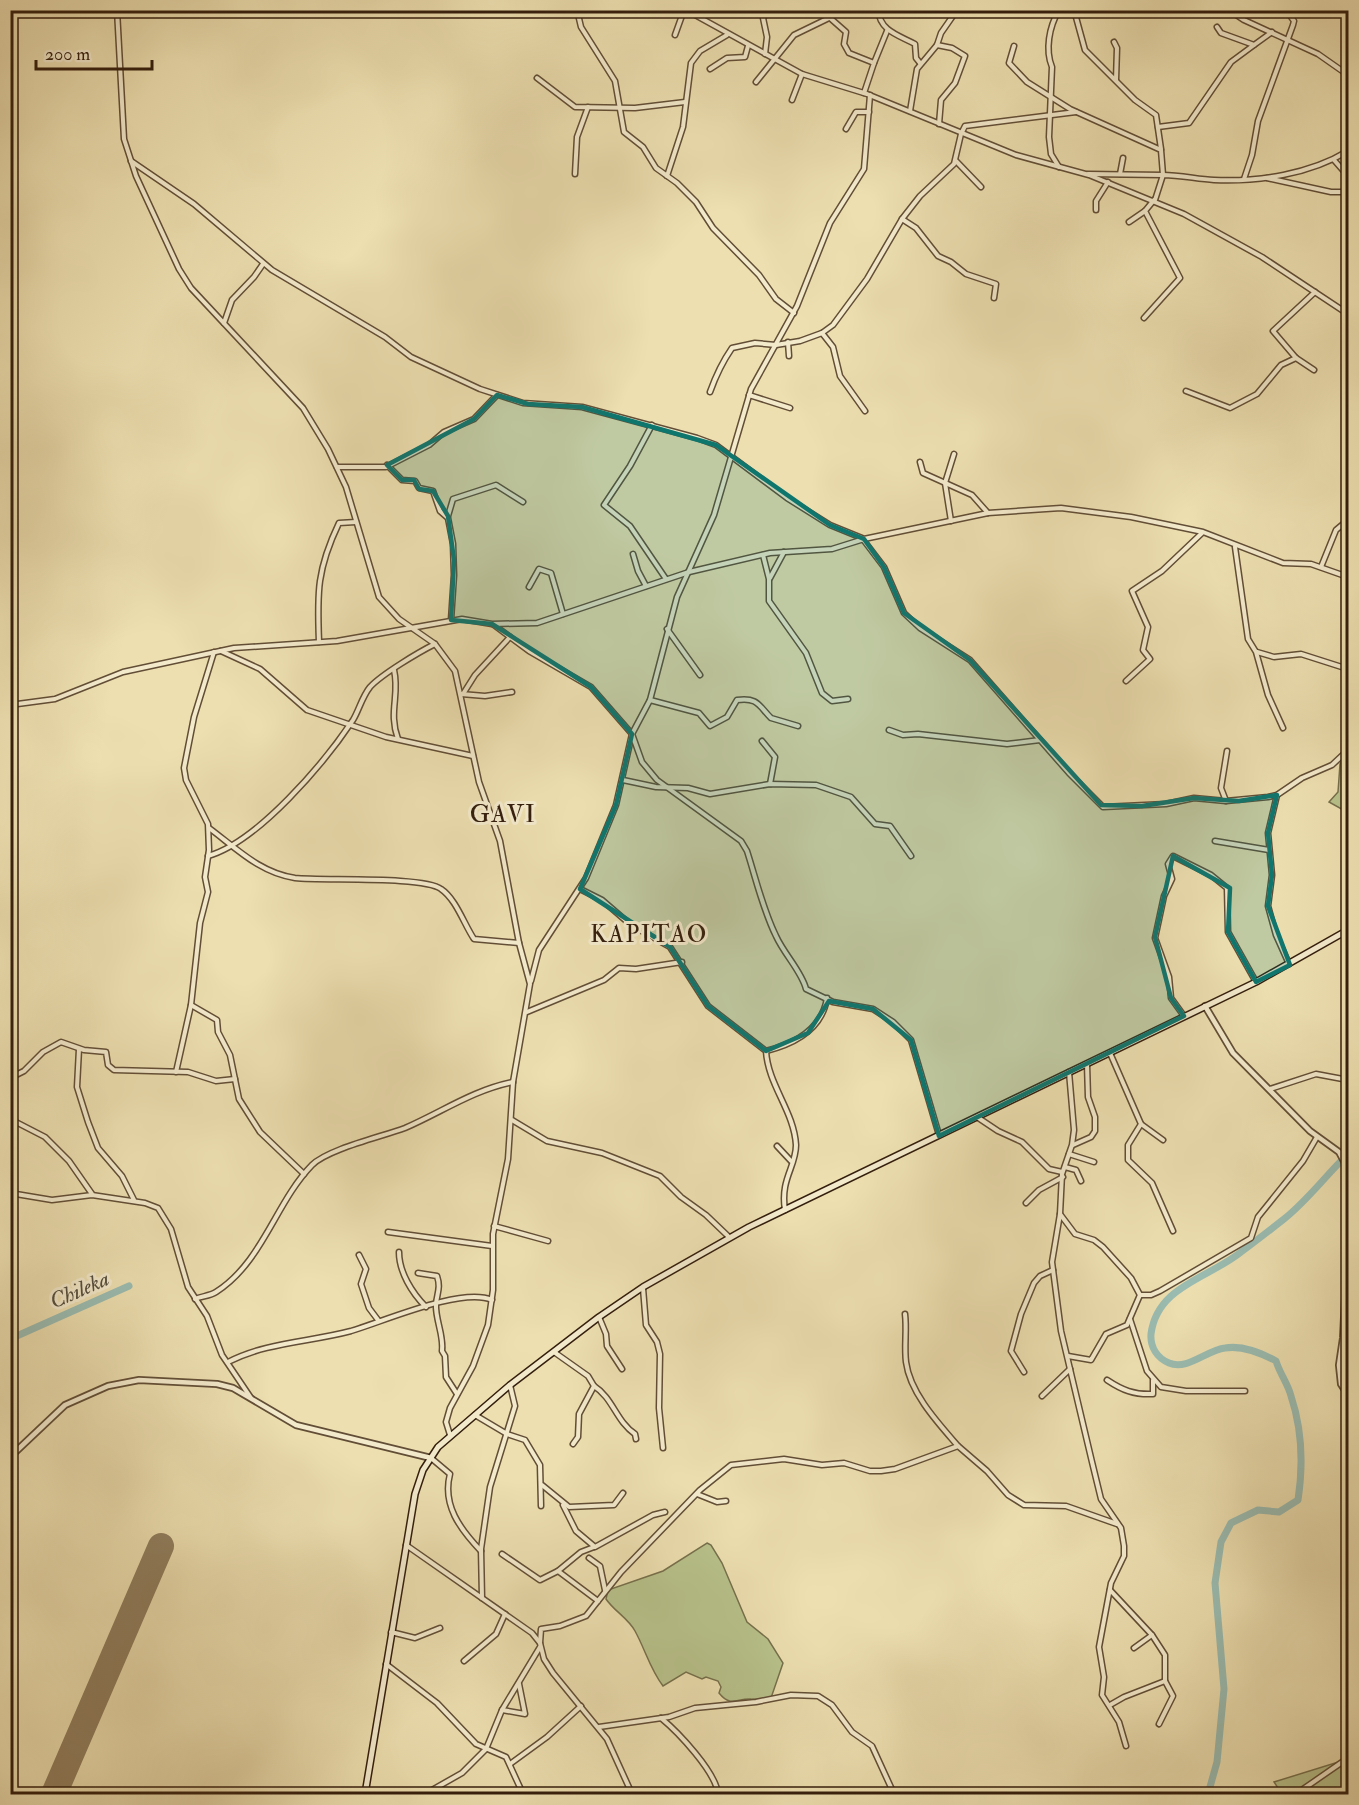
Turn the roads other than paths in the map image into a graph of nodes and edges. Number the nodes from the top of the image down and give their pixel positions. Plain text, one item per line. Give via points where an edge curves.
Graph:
1 (117, 10) edge
2 (577, 10) edge
3 (685, 10) edge
4 (770, 10) edge
5 (821, 10) edge
6 (834, 10) edge
7 (878, 10) edge
8 (957, 10) edge
9 (1059, 10) edge
10 (1074, 10) edge
11 (1228, 10) edge
12 (1286, 10) edge
13 (1292, 10) edge
14 (1289, 17) junction
15 (829, 18) junction
16 (1217, 27) dead end
17 (887, 30) junction
18 (1273, 32) junction
19 (675, 35) dead end
20 (727, 35) junction
21 (1286, 40) junction
22 (1114, 42) dead end
23 (937, 45) junction
24 (1254, 45) junction
25 (748, 46) junction
26 (1014, 46) dead end
27 (765, 54) junction
28 (774, 59) junction
29 (874, 63) junction
30 (920, 63) junction
31 (710, 69) dead end
32 (802, 74) junction
33 (1348, 75) edge
34 (537, 78) dead end
35 (1116, 81) junction
36 (756, 82) dead end
37 (864, 93) junction
38 (870, 95) junction
39 (1050, 95) junction
40 (792, 100) dead end
41 (685, 102) junction
42 (588, 107) junction
43 (618, 107) junction
44 (910, 111) junction
45 (869, 112) junction
46 (1076, 112) junction
47 (1049, 116) junction
48 (939, 124) junction
49 (1158, 127) junction
50 (846, 129) dead end
51 (961, 134) junction
52 (1161, 150) junction
53 (1348, 151) edge
54 (1123, 158) dead end
55 (130, 160) junction
56 (956, 160) junction
57 (1334, 160) junction
58 (1059, 167) junction
59 (575, 174) dead end
60 (1085, 174) junction
61 (1120, 174) junction
62 (1163, 175) junction
63 (667, 176) junction
64 (1348, 176) edge
65 (1263, 177) junction
66 (1244, 179) junction
67 (1108, 182) junction
68 (981, 187) dead end
69 (1348, 192) edge
70 (1155, 200) junction
71 (1096, 210) dead end
72 (1145, 211) junction
73 (902, 219) junction
74 (1129, 222) dead end
75 (263, 264) junction
76 (1315, 292) junction
77 (994, 298) dead end
78 (794, 313) junction
79 (1348, 314) edge
80 (1144, 318) dead end
81 (224, 324) junction
82 (822, 333) junction
83 (788, 342) junction
84 (776, 345) junction
85 (789, 356) dead end
86 (1296, 358) junction
87 (1314, 370) dead end
88 (1186, 391) dead end
89 (710, 392) dead end
90 (497, 394) junction
91 (749, 395) junction
92 (790, 408) dead end
93 (865, 411) dead end
94 (652, 425) junction
95 (954, 453) dead end
96 (731, 456) junction
97 (920, 462) dead end
98 (387, 465) junction
99 (337, 467) junction
100 (945, 483) junction
101 (523, 502) dead end
102 (988, 513) junction
103 (448, 517) junction
104 (1348, 520) edge
105 (951, 521) junction
106 (356, 522) junction
107 (1203, 532) junction
108 (864, 539) junction
109 (1235, 547) junction
110 (784, 552) junction
111 (633, 554) dead end
112 (763, 555) junction
113 (1321, 567) junction
114 (689, 572) junction
115 (1348, 577) edge
116 (666, 579) junction
117 (769, 579) junction
118 (646, 586) junction
119 (529, 587) dead end
120 (563, 614) junction
121 (450, 620) junction
122 (492, 624) junction
123 (412, 628) junction
124 (667, 629) junction
125 (510, 637) junction
126 (319, 642) junction
127 (435, 644) junction
128 (220, 651) junction
129 (214, 652) junction
130 (1256, 652) junction
131 (1348, 669) edge
132 (394, 670) junction
133 (700, 675) dead end
134 (1126, 681) dead end
135 (512, 692) dead end
136 (462, 694) junction
137 (848, 699) dead end
138 (650, 700) junction
139 (10, 705) edge
140 (349, 724) junction
141 (798, 726) dead end
142 (1283, 728) dead end
143 (889, 730) dead end
144 (632, 734) junction
145 (398, 740) junction
146 (1041, 740) junction
147 (762, 741) dead end
148 (1348, 750) edge
149 (1227, 751) dead end
150 (473, 756) junction
151 (623, 780) junction
152 (770, 784) junction
153 (664, 788) junction
154 (1277, 795) junction
155 (1226, 801) junction
156 (208, 827) junction
157 (1215, 841) dead end
158 (231, 845) junction
159 (1269, 850) junction
160 (208, 856) junction
161 (911, 856) dead end
162 (580, 889) junction
163 (1348, 930) edge
164 (519, 943) junction
165 (682, 962) junction
166 (1290, 965) junction
167 (1256, 982) junction
168 (530, 984) junction
169 (827, 998) junction
170 (833, 1002) junction
171 (191, 1005) junction
172 (1205, 1006) junction
173 (826, 1007) junction
174 (527, 1012) junction
175 (1184, 1016) junction
176 (79, 1049) junction
177 (766, 1051) junction
178 (1110, 1053) junction
179 (1087, 1064) junction
180 (176, 1072) junction
181 (1069, 1072) junction
182 (10, 1078) edge
183 (234, 1079) junction
184 (1348, 1080) edge
185 (513, 1082) junction
186 (1270, 1089) junction
187 (977, 1117) junction
188 (10, 1119) edge
189 (512, 1120) junction
190 (1141, 1124) junction
191 (939, 1136) junction
192 (1317, 1137) junction
193 (1163, 1140) dead end
194 (1072, 1145) junction
195 (777, 1146) dead end
196 (1069, 1154) junction
197 (791, 1161) junction
198 (1094, 1162) dead end
199 (1348, 1168) edge
200 (1063, 1172) junction
201 (304, 1174) junction
202 (1081, 1181) dead end
203 (10, 1193) edge
204 (92, 1195) junction
205 (134, 1201) junction
206 (1026, 1203) dead end
207 (785, 1210) junction
208 (1060, 1214) junction
209 (494, 1226) junction
210 (1173, 1231) dead end
211 (388, 1232) dead end
212 (1348, 1236) edge
213 (729, 1237) junction
214 (548, 1241) dead end
215 (492, 1246) junction
216 (399, 1252) dead end
217 (358, 1255) dead end
218 (1053, 1270) junction
219 (418, 1273) dead end
220 (643, 1287) junction
221 (1140, 1294) junction
222 (195, 1299) junction
223 (492, 1300) junction
224 (436, 1304) junction
225 (426, 1307) junction
226 (905, 1314) dead end
227 (599, 1317) junction
228 (1131, 1319) junction
229 (378, 1320) junction
230 (554, 1352) junction
231 (1068, 1356) junction
232 (228, 1362) junction
233 (1070, 1369) junction
234 (622, 1370) dead end
235 (1024, 1372) dead end
236 (1107, 1380) dead end
237 (1153, 1380) junction
238 (510, 1385) junction
239 (594, 1386) junction
240 (1245, 1391) dead end
241 (457, 1394) junction
242 (1348, 1395) edge
243 (1042, 1396) dead end
244 (252, 1399) junction
245 (474, 1414) junction
246 (507, 1434) junction
247 (450, 1435) junction
248 (636, 1439) dead end
249 (573, 1444) dead end
250 (958, 1446) junction
251 (663, 1448) dead end
252 (10, 1457) edge
253 (431, 1458) junction
254 (542, 1485) junction
255 (623, 1493) dead end
256 (696, 1494) junction
257 (726, 1501) dead end
258 (564, 1505) junction
259 (541, 1506) dead end
260 (665, 1512) dead end
261 (1118, 1524) junction
262 (405, 1545) junction
263 (594, 1547) junction
264 (481, 1551) junction
265 (502, 1554) dead end
266 (589, 1558) dead end
267 (558, 1571) junction
268 (1109, 1589) junction
269 (605, 1591) junction
270 (482, 1599) junction
271 (598, 1601) junction
272 (505, 1614) junction
273 (440, 1628) dead end
274 (390, 1632) junction
275 (1152, 1635) junction
276 (540, 1645) junction
277 (1134, 1647) dead end
278 (464, 1661) dead end
279 (385, 1664) junction
280 (1165, 1681) junction
281 (519, 1683) junction
282 (1110, 1705) junction
283 (581, 1706) junction
284 (502, 1710) junction
285 (661, 1718) junction
286 (1159, 1724) dead end
287 (599, 1727) junction
288 (1126, 1746) dead end
289 (486, 1749) junction
290 (1348, 1758) edge
291 (510, 1764) junction
292 (436, 1790) junction
293 (365, 1794) edge
294 (425, 1794) edge
295 (440, 1794) edge
296 (523, 1794) edge
297 (632, 1794) edge
298 (718, 1794) edge
299 (894, 1794) edge
300 (1296, 1794) edge

1 - 55 street via 124,139
2 - 43 street via 581,27 615,81
3 - 19 street
3 - 20 street
4 - 27 street via 763,18
5 - 15 street
6 - 15 street
7 - 17 street via 879,20
8 - 23 street
9 - 39 street via 1047,56 1052,67
10 - 35 street via 1085,50
11 - 18 street
12 - 14 street
13 - 14 street
14 - 21 street via 1294,21
15 - 28 street via 794,35
15 - 29 street via 846,32 844,44 849,53
16 - 24 street via 1221,33
17 - 29 street
17 - 30 street via 915,44
18 - 21 street
18 - 24 street
20 - 25 street
20 - 41 street via 700,51 691,63
21 - 33 street via 1318,54
21 - 66 street via 1257,121
22 - 35 street
23 - 30 street
23 - 48 street via 966,56 955,83 941,100
24 - 49 street via 1231,62 1187,124
25 - 27 street
25 - 31 street via 745,57 727,58
26 - 39 street via 1009,63 1027,82
27 - 28 street
28 - 32 street
28 - 36 street
29 - 37 street
30 - 44 street
32 - 37 street
32 - 40 street
34 - 42 street via 569,105
35 - 49 street via 1156,115
37 - 38 street
38 - 44 street
38 - 45 street
39 - 46 street
39 - 47 street
41 - 43 street
41 - 63 street via 683,127
42 - 43 street
42 - 59 street via 577,138
43 - 63 street via 624,132 643,147 656,168
44 - 48 street
45 - 50 street via 856,112
45 - 78 street via 864,169 823,237
46 - 47 street
46 - 52 street
47 - 51 street via 967,125
47 - 58 street via 1051,154
48 - 51 street
49 - 52 street
51 - 56 street
51 - 58 street
52 - 62 street
53 - 57 street
54 - 61 street
55 - 75 street via 194,204
55 - 81 street via 186,282
56 - 68 street
56 - 73 street
57 - 64 street
57 - 65 street via 1314,168
58 - 60 street
60 - 61 street
60 - 67 street
61 - 62 street
62 - 66 street
62 - 70 street
63 - 78 street via 696,202 713,228
65 - 66 street
65 - 69 street
67 - 70 street
67 - 71 street via 1096,201
70 - 72 street
70 - 76 street via 1236,241
72 - 74 street
72 - 80 street via 1180,278
73 - 77 street via 916,228 938,256 966,274 996,284
73 - 82 street via 867,279 833,325
75 - 81 street via 232,300
75 - 90 street via 385,337 406,354
76 - 79 street
76 - 86 street via 1273,331
78 - 84 street
81 - 99 street via 303,408
82 - 83 street
82 - 93 street via 833,347 840,376
83 - 84 street
83 - 85 street
84 - 89 street via 755,343 732,348
84 - 91 street
86 - 87 street
86 - 88 street via 1281,365 1257,394 1230,408
90 - 94 street via 528,404 582,407
90 - 98 street via 474,419
91 - 92 street
91 - 96 street
94 - 96 street via 716,445
94 - 116 street via 604,505 630,526
95 - 100 street
96 - 108 street via 830,525
96 - 114 street via 714,515
97 - 100 street via 923,473
98 - 99 street
98 - 103 street via 400,479 415,481 419,489 433,491 440,510
99 - 106 street
100 - 102 street via 972,495
100 - 105 street
101 - 103 street via 496,485 453,499
102 - 105 street
102 - 107 street via 1068,508
103 - 121 street via 454,560
104 - 113 street via 1336,530
105 - 108 street
106 - 123 street via 379,597
106 - 126 street via 339,523 325,552 316,603
107 - 109 street
107 - 134 street via 1162,571 1132,591 1148,627 1143,650 1150,658
108 - 110 street via 832,549
108 - 146 street via 884,567 904,613 970,660
109 - 113 street via 1283,563
109 - 130 street via 1248,639
110 - 112 street
110 - 117 street
111 - 118 street
112 - 114 street
112 - 117 street
113 - 115 street
114 - 116 street
114 - 124 street via 676,597
116 - 118 street
117 - 137 street via 769,601 806,653 822,693 832,701
118 - 120 street
119 - 120 street via 539,569 551,573
120 - 122 street via 537,623
121 - 122 street
121 - 123 street
122 - 125 street
123 - 126 street
123 - 127 street
124 - 133 street
124 - 138 street
125 - 136 street
125 - 144 street via 591,687
126 - 128 street
127 - 132 street
127 - 136 street via 455,671
128 - 129 street
128 - 140 street via 260,669 307,710
129 - 139 street via 123,672 55,699
129 - 156 street via 184,768
130 - 131 street via 1274,657 1301,654
130 - 142 street via 1268,695
132 - 140 street via 370,687
132 - 145 street via 392,708
135 - 136 street
136 - 150 street
138 - 141 street via 699,713 710,726 728,717 737,700 751,701 764,706 771,718
138 - 144 street
140 - 145 street
140 - 158 street via 329,753 284,802 254,831
143 - 146 street via 907,736 1006,744
144 - 151 street
144 - 153 street via 642,762
145 - 150 street
146 - 155 street via 1106,807 1172,804 1194,798
147 - 152 street via 775,757
148 - 154 street via 1332,765
149 - 155 street via 1221,788
150 - 164 street via 482,796 500,841
151 - 153 street
151 - 162 street
152 - 153 street via 710,794 688,788
152 - 161 street via 816,785 840,791 858,803 875,824 890,826
153 - 169 street via 741,841 787,959 803,977 806,989
154 - 155 street
154 - 159 street
156 - 158 street
156 - 160 street
157 - 159 street
158 - 160 street
158 - 164 street via 257,866 295,878 434,885 444,890 474,939
159 - 166 street via 1269,912
160 - 171 street via 208,892 200,923
162 - 165 street via 602,900 631,925 670,946
162 - 168 street via 539,950
163 - 166 main road
164 - 168 street
165 - 174 street via 619,968 604,980
165 - 177 street via 708,1005
166 - 167 main road
167 - 172 main road
167 - 175 street via 1228,932 1227,888 1211,875 1173,856 1167,864 1172,879 1155,938 1170,994
168 - 174 street
169 - 170 street
169 - 173 street
170 - 173 street
170 - 191 street via 873,1009 911,1040
171 - 180 street
171 - 183 street via 218,1020 218,1032 230,1054
172 - 175 main road
172 - 186 street via 1233,1053
173 - 177 street via 808,1033 783,1047
174 - 185 street
175 - 178 main road
176 - 180 street via 106,1052 108,1065 114,1070
176 - 182 street via 62,1042
176 - 205 street via 77,1087 88,1122 96,1144 122,1176
177 - 197 street via 776,1092 791,1122 796,1144
178 - 179 main road
178 - 190 street
179 - 181 main road
179 - 194 street via 1095,1131 1092,1137
180 - 183 street via 216,1081
181 - 187 main road
181 - 194 street
183 - 201 street via 239,1099 255,1126
184 - 186 street via 1316,1074
185 - 189 street
185 - 201 street via 466,1096 416,1123 324,1156
186 - 192 street
187 - 191 main road
187 - 200 street via 1018,1139 1050,1170
188 - 204 street via 45,1137 69,1161
189 - 209 street
189 - 213 street via 547,1141 602,1153 660,1176
190 - 193 street
190 - 210 street via 1128,1145 1128,1160 1152,1183
191 - 207 main road
192 - 199 street via 1339,1152
192 - 221 street via 1307,1156 1258,1217 1251,1238 1166,1288 1151,1295
194 - 196 street
195 - 197 street
196 - 198 street
196 - 200 street
197 - 207 street via 783,1188
200 - 202 street via 1076,1170
200 - 206 street
200 - 208 street
201 - 222 street via 265,1239 239,1270 215,1293
203 - 204 street via 52,1200
204 - 205 street
205 - 222 street via 158,1208 168,1222 184,1277
207 - 213 main road
208 - 218 street
208 - 221 street via 1074,1234 1103,1247
209 - 214 street
209 - 215 street
211 - 215 street
212 - 242 street via 1339,1365 1341,1384
213 - 220 main road
215 - 223 street
216 - 225 street via 399,1265 412,1292
217 - 229 street via 366,1269 361,1281 363,1291
218 - 231 street
218 - 235 street via 1034,1283 1011,1347
219 - 224 street via 437,1276 441,1288
220 - 227 main road
220 - 251 street via 646,1325 660,1354
221 - 228 street
222 - 232 street
223 - 224 street via 473,1296
223 - 241 street via 478,1353
224 - 225 street
224 - 241 street via 446,1377
225 - 229 street
226 - 250 street via 906,1364 916,1390
227 - 230 main road
227 - 234 street via 607,1346
228 - 231 street via 1127,1325 1106,1334 1091,1360
228 - 237 street
229 - 232 street via 352,1330 277,1345
230 - 238 main road
230 - 239 street via 588,1376
231 - 233 street
232 - 244 street
233 - 243 street
233 - 261 street via 1101,1498
236 - 237 street via 1130,1393 1153,1394
237 - 240 street via 1168,1389
238 - 245 main road
238 - 246 street via 515,1406
239 - 248 street
239 - 249 street via 579,1414 578,1437
241 - 247 street via 446,1422
244 - 252 street via 217,1384 125,1381 65,1405
244 - 253 street via 296,1425
245 - 246 street
245 - 247 main road
246 - 254 street via 525,1440 539,1462
246 - 264 street via 493,1472
247 - 253 main road
250 - 256 street via 881,1471 844,1463 822,1465 784,1459 736,1464
250 - 261 street via 1008,1495 1024,1505 1066,1506
253 - 262 main road via 415,1494
253 - 264 street via 450,1474 453,1516
254 - 258 street
254 - 259 street
255 - 258 street via 614,1505
256 - 257 street via 717,1502
256 - 269 street
258 - 263 street via 570,1522
260 - 263 street
261 - 268 street via 1125,1552
262 - 270 street
262 - 274 main road
263 - 267 street via 581,1552
264 - 270 street
265 - 267 street via 540,1580
266 - 269 street via 600,1566
267 - 271 street
268 - 275 street
268 - 282 street via 1099,1647 1104,1677 1102,1695
269 - 271 street
270 - 272 street
271 - 276 street via 580,1620 541,1629
272 - 276 street via 525,1627
272 - 278 street via 496,1634
273 - 274 street via 415,1638
274 - 279 main road
275 - 277 street
275 - 280 street via 1167,1658
276 - 281 street
276 - 283 street via 553,1673
279 - 289 street via 437,1703 473,1741
279 - 293 main road
280 - 282 street
280 - 286 street via 1173,1696
281 - 284 street
281 - 284 street via 525,1714
282 - 288 street
283 - 287 street
283 - 291 street
284 - 289 street
285 - 287 street
285 - 298 street via 684,1738 714,1780
285 - 299 street via 694,1708 791,1695 818,1696 832,1705 852,1732 872,1746
287 - 297 street
289 - 291 street via 504,1756
289 - 292 street via 466,1770
290 - 300 street
291 - 296 street
292 - 294 street
292 - 295 street

